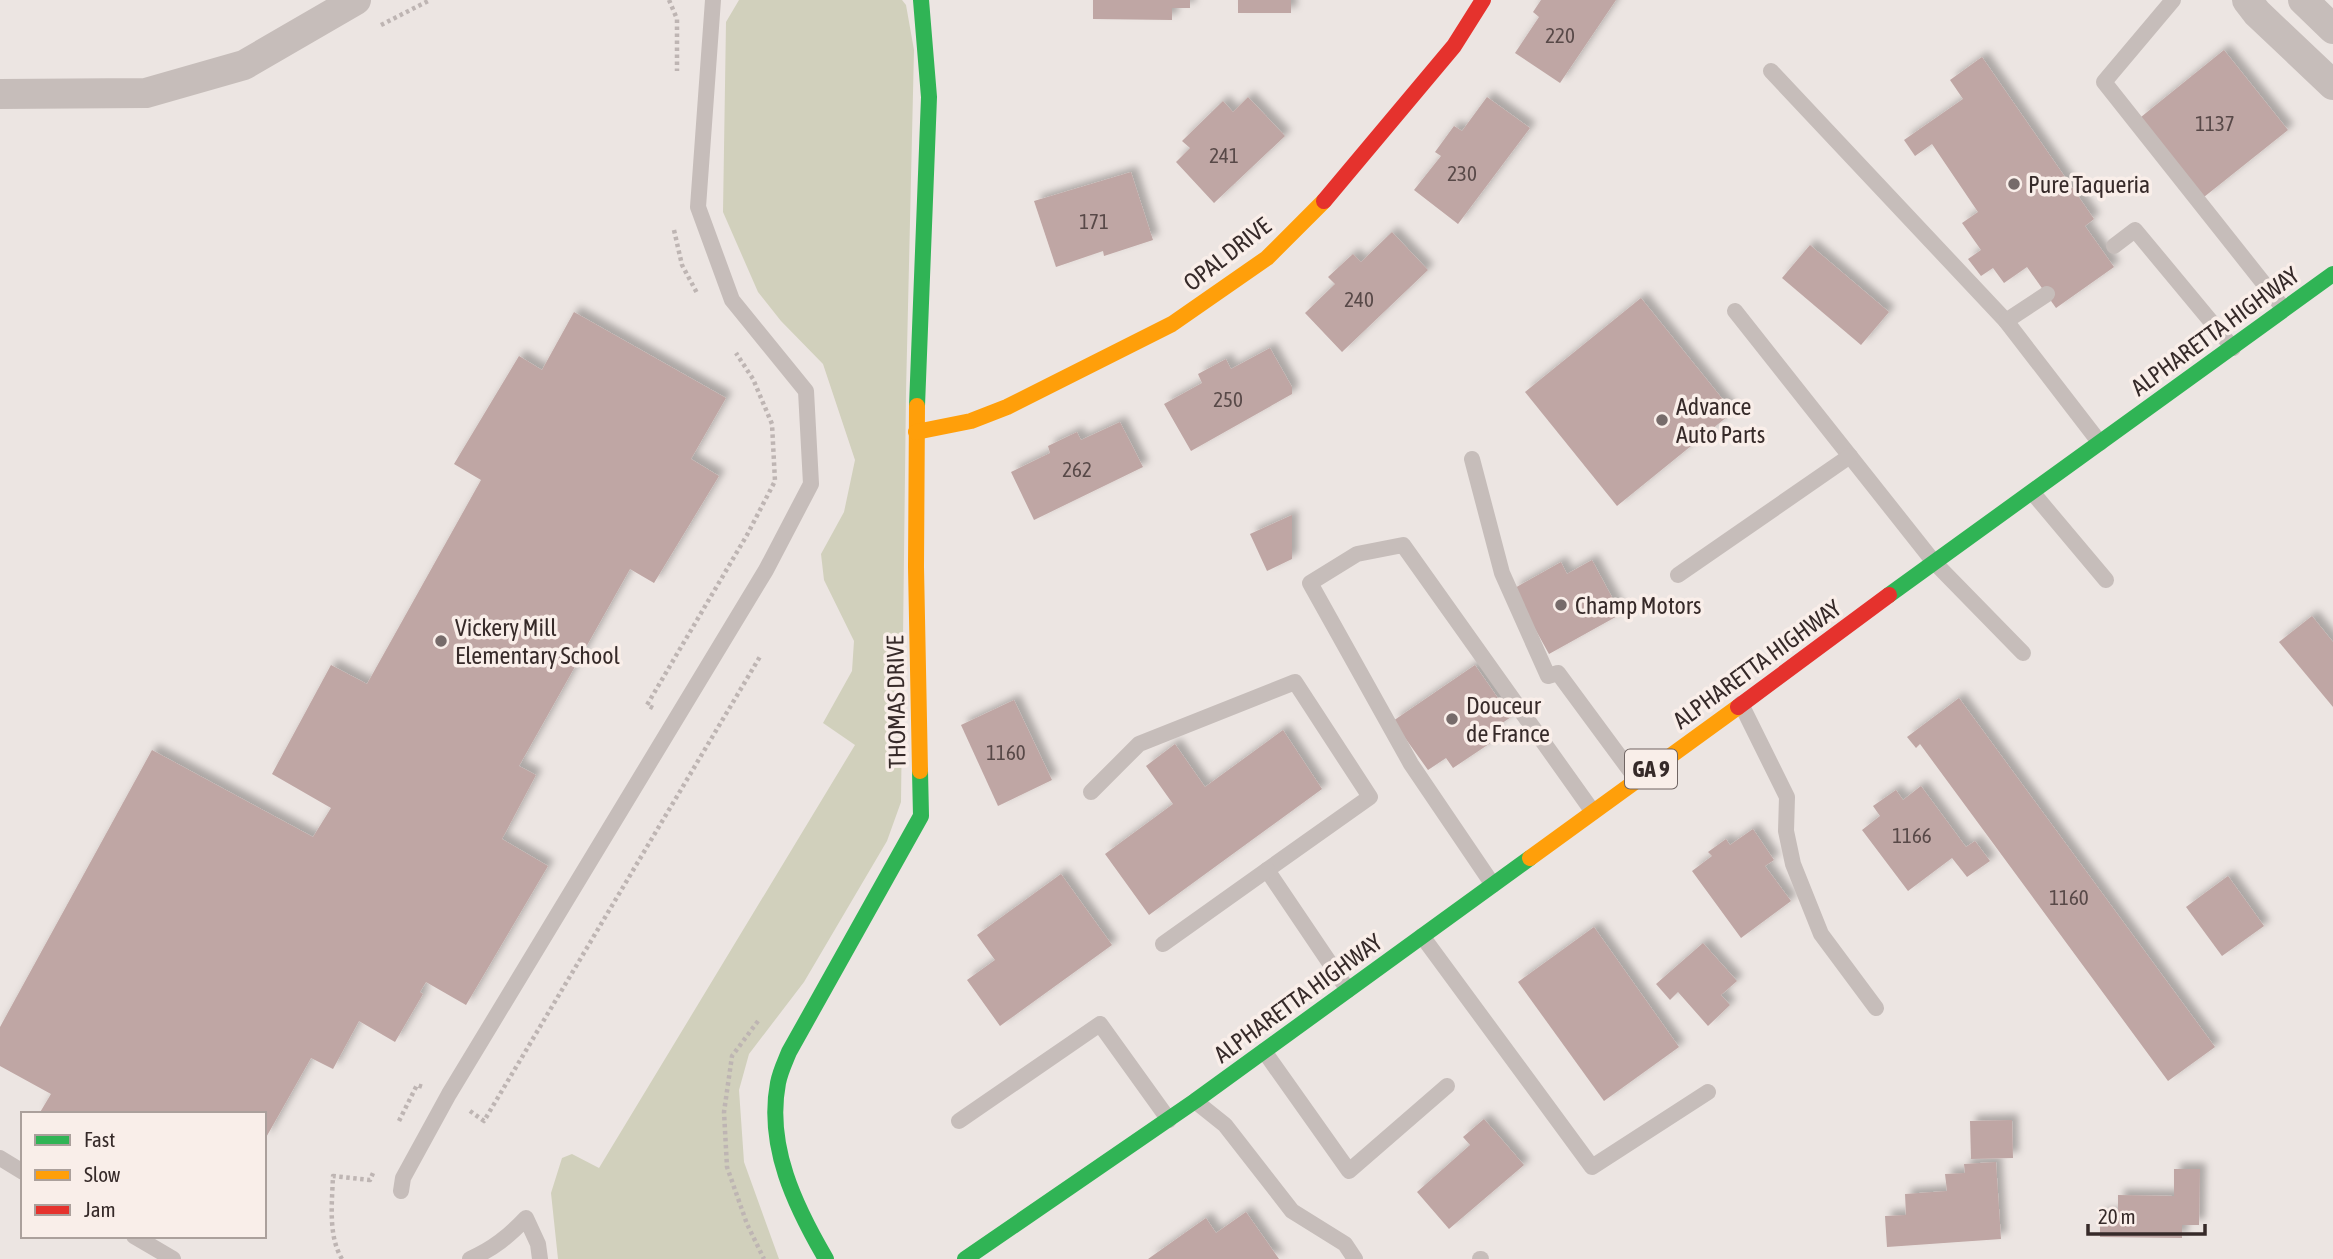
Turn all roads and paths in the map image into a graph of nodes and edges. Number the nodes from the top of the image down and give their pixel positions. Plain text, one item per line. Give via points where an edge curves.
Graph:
1 (356, 0) edge
2 (669, 0) edge
3 (712, 0) edge
4 (921, 0) edge
5 (1483, 0) edge
6 (2173, 0) edge
7 (2248, 0) edge
8 (2319, 11) edge
9 (2292, 46) junction
10 (1771, 71) dead end
11 (677, 81) dead end
12 (2333, 85) edge
13 (0, 94) edge
14 (671, 219) dead end
15 (2114, 246) dead end
16 (2333, 274) edge
17 (2047, 294) dead end
18 (700, 299) dead end
19 (2284, 310) junction
20 (1735, 311) dead end
21 (2006, 321) junction
22 (730, 345) dead end
23 (2232, 348) junction
24 (916, 432) junction
25 (2100, 443) junction
26 (1850, 456) junction
27 (1472, 459) dead end
28 (2032, 492) junction
29 (1933, 561) junction
30 (1678, 575) dead end
31 (2106, 580) dead end
32 (2023, 653) dead end
33 (1741, 704) junction
34 (676, 721) junction
35 (709, 742) dead end
36 (1637, 780) junction
37 (1091, 792) dead end
38 (1593, 811) junction
39 (1267, 870) junction
40 (1493, 884) junction
41 (1422, 936) junction
42 (1163, 944) dead end
43 (1348, 990) junction
44 (1876, 1009) dead end
45 (762, 1016) dead end
46 (1264, 1051) junction
47 (1447, 1086) dead end
48 (1709, 1092) dead end
49 (1195, 1101) junction
50 (1169, 1119) junction
51 (959, 1121) dead end
52 (0, 1158) edge
53 (21, 1171) edge
54 (401, 1191) dead end
55 (137, 1238) edge
56 (173, 1259) edge
57 (470, 1259) edge
58 (540, 1259) edge
59 (764, 1259) edge
60 (826, 1259) edge
61 (965, 1259) edge
62 (1356, 1259) edge

1 - 13 street via 244,65 146,93
2 - 11 path via 677,19
3 - 34 lane via 698,207 732,300 806,391 811,484
4 - 24 main road, THOMAS DRIVE via 929,97
5 - 24 main road, OPAL DRIVE via 1454,47 1333,192 1267,258 1172,324 1007,407 971,421
6 - 19 lane via 2104,82
7 - 9 street
8 - 9 street
9 - 12 street
10 - 21 lane
14 - 18 path via 682,265
15 - 23 lane via 2135,230
16 - 19 main road, ALPHARETTA HIGHWAY / GA 9
17 - 21 lane
19 - 23 main road, ALPHARETTA HIGHWAY / GA 9
20 - 26 lane
21 - 25 lane
22 - 34 path via 753,379 772,424 775,481 647,705
23 - 25 main road, ALPHARETTA HIGHWAY / GA 9
24 - 60 main road, THOMAS DRIVE via 921,816 789,1052 775,1113 775,1137 788,1185
25 - 28 main road, ALPHARETTA HIGHWAY / GA 9
26 - 29 lane
26 - 30 lane
27 - 36 lane via 1502,573 1548,676 1559,673
28 - 29 main road, ALPHARETTA HIGHWAY / GA 9
28 - 31 lane
29 - 32 lane
29 - 33 main road, ALPHARETTA HIGHWAY / GA 9
33 - 36 main road, ALPHARETTA HIGHWAY / GA 9
33 - 44 lane via 1787,797 1786,831 1793,864 1821,934
34 - 35 path
34 - 54 lane via 449,1094 403,1178
36 - 38 main road, ALPHARETTA HIGHWAY / GA 9
37 - 39 lane via 1139,744 1295,682 1370,797
38 - 40 main road, ALPHARETTA HIGHWAY / GA 9
38 - 40 lane via 1403,545 1357,554 1310,583 1411,764
39 - 42 lane
39 - 43 lane
40 - 41 main road, ALPHARETTA HIGHWAY / GA 9
41 - 43 main road, ALPHARETTA HIGHWAY / GA 9
41 - 48 lane via 1592,1167
43 - 46 main road, ALPHARETTA HIGHWAY / GA 9
45 - 59 path via 732,1056 724,1112 727,1167
46 - 47 lane via 1349,1171
46 - 49 main road, ALPHARETTA HIGHWAY / GA 9
49 - 50 main road, ALPHARETTA HIGHWAY / GA 9
49 - 62 lane via 1225,1125 1292,1211 1345,1244
50 - 51 lane via 1100,1024
50 - 61 main road, ALPHARETTA HIGHWAY / GA 9
52 - 53 lane
55 - 56 lane
57 - 58 lane via 490,1250 526,1218

